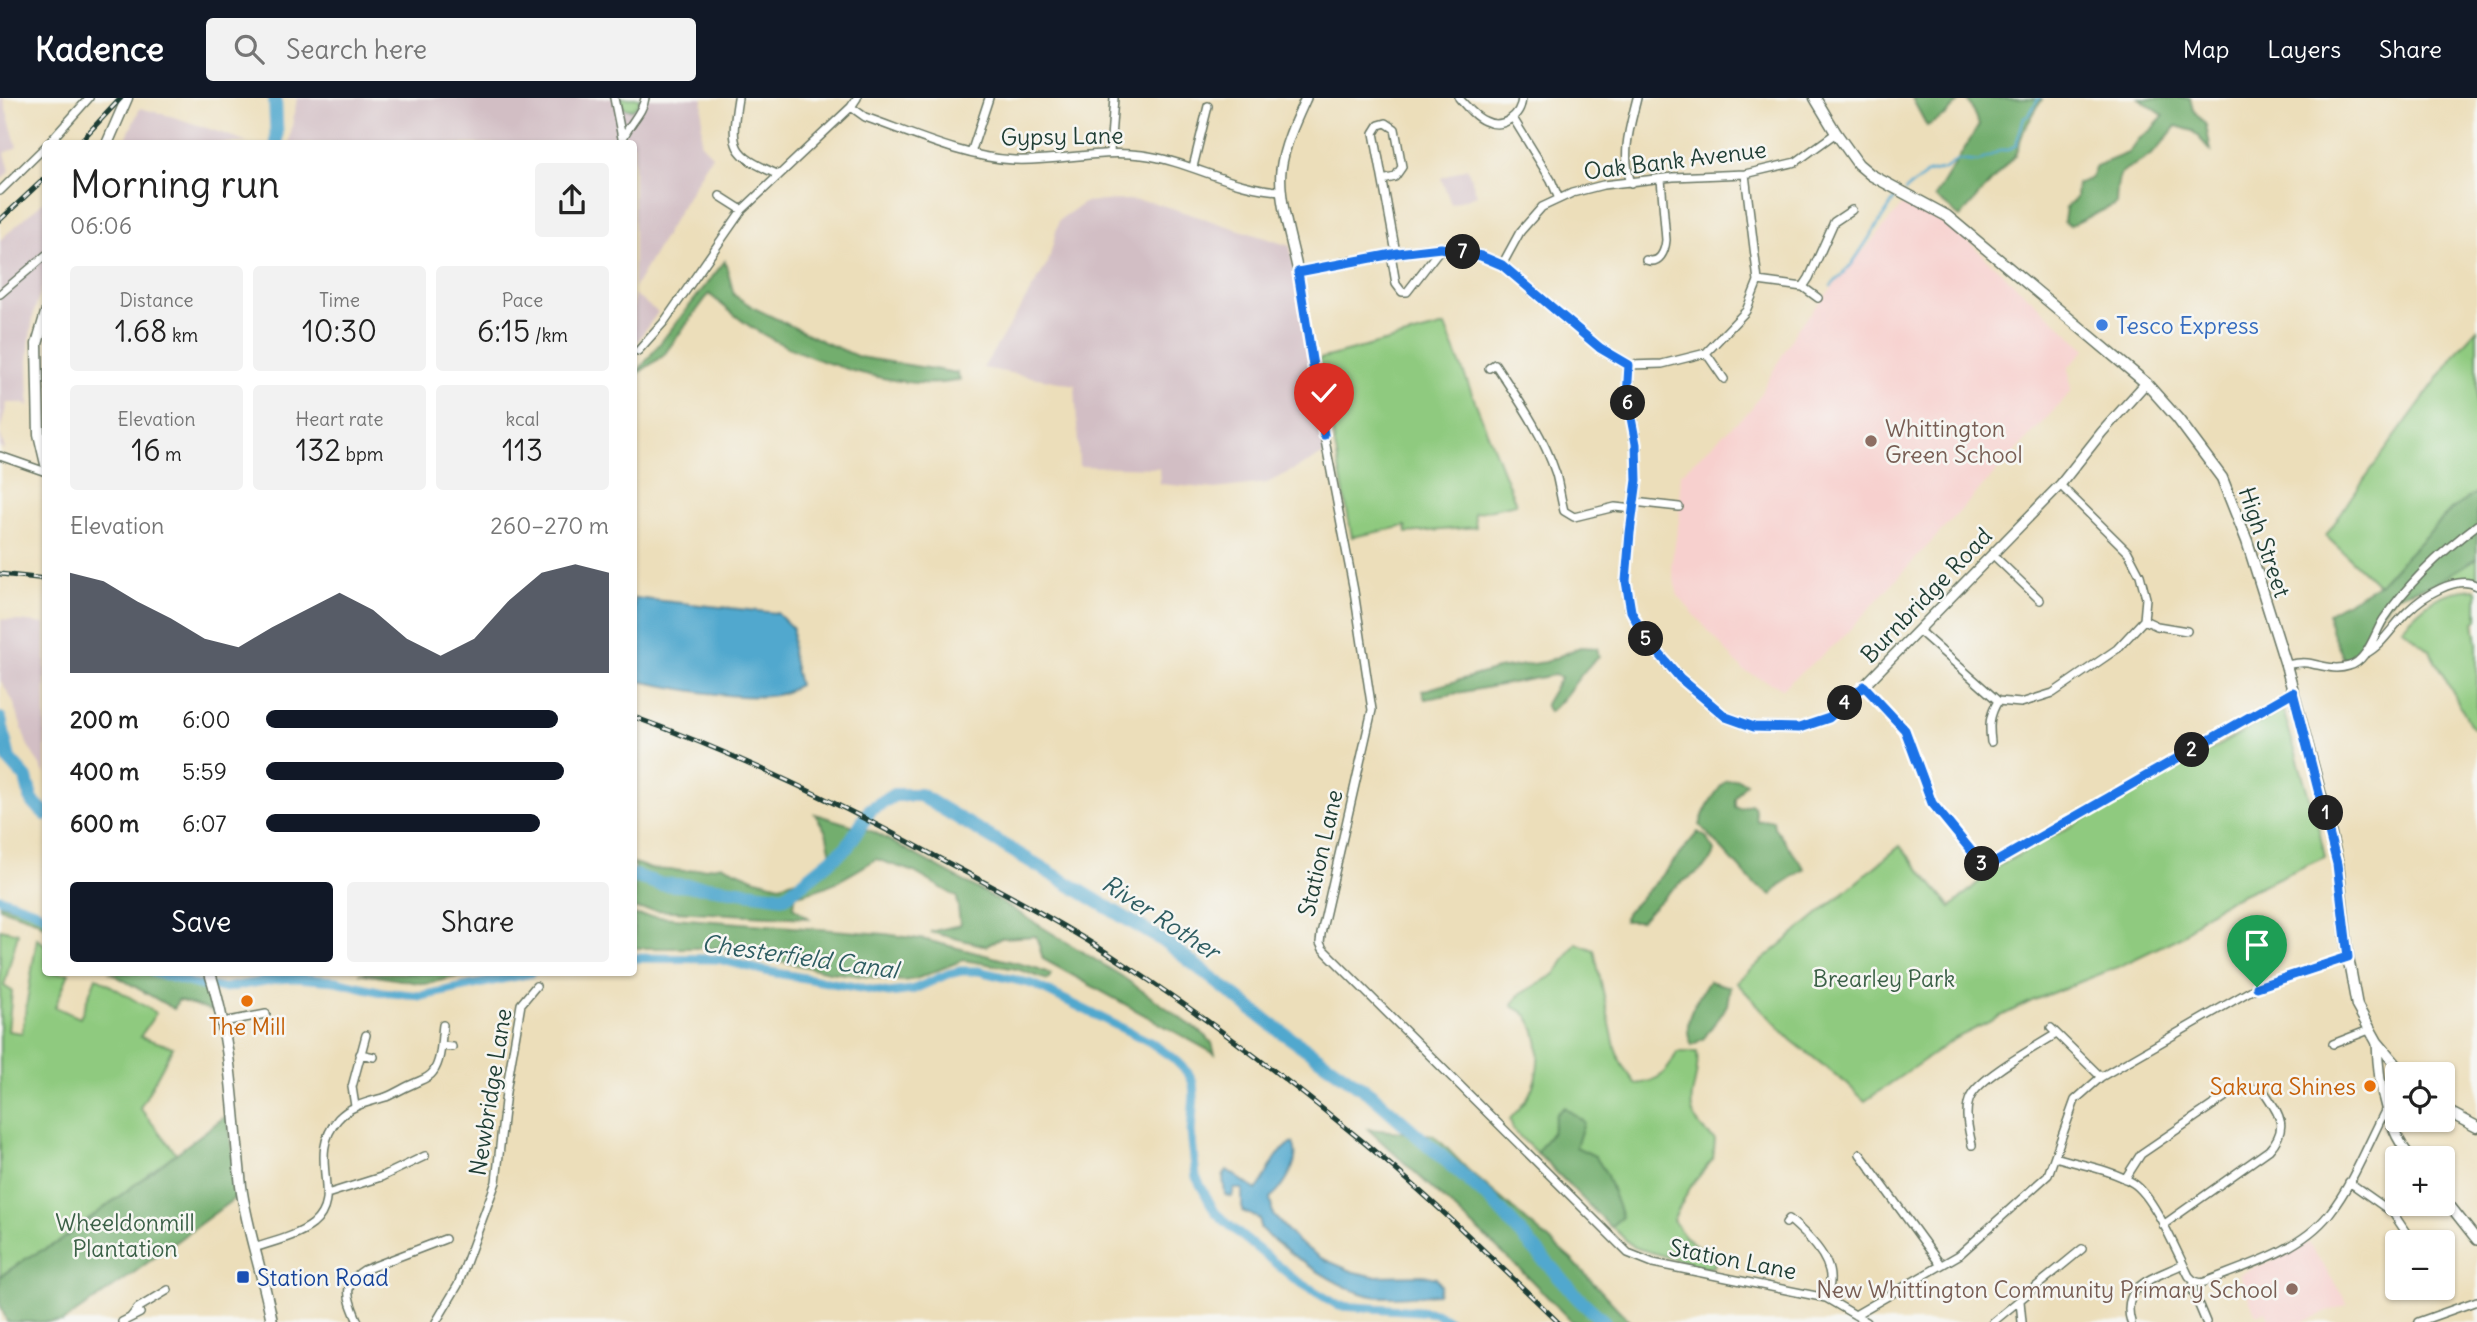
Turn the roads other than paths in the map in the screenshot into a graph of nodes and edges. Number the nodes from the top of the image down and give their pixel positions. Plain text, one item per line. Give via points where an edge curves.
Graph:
1 (89, 98) edge
2 (127, 98) edge
3 (614, 98) edge
4 (645, 98) edge
5 (738, 98) edge
6 (857, 98) edge
7 (989, 98) edge
8 (1114, 98) edge
9 (1306, 98) edge
10 (1459, 98) edge
11 (1522, 98) edge
12 (1637, 98) edge
13 (1815, 98) edge
14 (1208, 106) dead end
15 (851, 107) junction
16 (616, 108) junction
17 (638, 112) junction
18 (1513, 118) junction
19 (1836, 133) junction
20 (51, 140) edge
21 (109, 140) edge
22 (621, 140) edge
23 (622, 140) edge
24 (42, 150) edge
25 (1110, 152) junction
26 (971, 153) junction
27 (1193, 167) junction
28 (1745, 174) junction
29 (779, 175) junction
30 (1661, 178) junction
31 (1383, 180) junction
32 (1631, 183) junction
33 (0, 191) edge
34 (1282, 191) junction
35 (720, 196) dead end
36 (1559, 199) junction
37 (742, 210) junction
38 (1852, 210) dead end
39 (1441, 248) junction
40 (1393, 254) junction
41 (42, 258) edge
42 (1646, 260) dead end
43 (1502, 265) junction
44 (1298, 272) junction
45 (1758, 281) junction
46 (1803, 287) junction
47 (0, 294) edge
48 (1818, 298) dead end
49 (42, 327) edge
50 (641, 332) dead end
51 (648, 339) junction
52 (638, 351) dead end
53 (1706, 353) junction
54 (1629, 365) junction
55 (1489, 368) dead end
56 (1724, 379) dead end
57 (2146, 383) junction
58 (42, 447) edge
59 (0, 456) edge
60 (42, 471) edge
61 (2060, 485) junction
62 (1634, 506) junction
63 (1679, 507) dead end
64 (2477, 525) edge
65 (1992, 554) junction
66 (2477, 586) edge
67 (2040, 600) dead end
68 (2144, 620) junction
69 (1918, 630) junction
70 (2187, 631) dead end
71 (2364, 655) junction
72 (2286, 665) junction
73 (1864, 686) junction
74 (2293, 692) junction
75 (1998, 701) junction
76 (1992, 742) dead end
77 (2348, 957) junction
78 (212, 977) edge
79 (536, 986) dead end
80 (266, 1014) dead end
81 (223, 1022) junction
82 (443, 1025) dead end
83 (2368, 1030) junction
84 (366, 1035) dead end
85 (2377, 1042) junction
86 (2333, 1044) dead end
87 (441, 1046) junction
88 (452, 1047) dead end
89 (360, 1054) junction
90 (374, 1057) dead end
91 (2393, 1062) edge
92 (2102, 1077) junction
93 (2385, 1104) edge
94 (355, 1106) junction
95 (2385, 1111) edge
96 (2455, 1115) edge
97 (2477, 1127) edge
98 (1972, 1145) dead end
99 (1860, 1154) dead end
100 (425, 1156) dead end
101 (2055, 1157) junction
102 (2125, 1179) junction
103 (2349, 1182) junction
104 (327, 1194) junction
105 (2455, 1212) edge
106 (1786, 1223) dead end
107 (2163, 1225) junction
108 (2404, 1230) edge
109 (445, 1240) dead end
110 (2477, 1240) edge
111 (254, 1248) junction
112 (2082, 1249) dead end
113 (1940, 1264) junction
114 (2183, 1264) junction
115 (2194, 1281) junction
116 (168, 1290) dead end
117 (1826, 1298) junction
118 (2020, 1301) junction
119 (2477, 1301) edge
120 (140, 1313) dead end
121 (1855, 1315) junction
122 (130, 1318) junction
123 (122, 1322) edge
124 (272, 1322) edge
125 (358, 1322) edge
126 (436, 1322) edge
127 (1867, 1322) edge
128 (1993, 1322) edge
129 (2021, 1322) edge
130 (2131, 1322) edge
131 (2206, 1322) edge
132 (2418, 1322) edge

1 - 20 street
2 - 21 main road
3 - 16 street
4 - 17 street
5 - 29 street via 733,128 738,151 749,162
6 - 15 street
7 - 26 street, Gypsy Lane
8 - 25 street
9 - 34 street, Station Lane via 1287,146
10 - 18 street via 1484,121 1500,124
11 - 18 street
12 - 32 street via 1626,145
13 - 19 main road, High Street
14 - 27 street
15 - 26 street, Gypsy Lane via 865,117
15 - 29 street
16 - 17 street via 629,115
16 - 22 street
17 - 23 street
18 - 36 street
19 - 28 street, Oak Bank Avenue via 1796,162
19 - 57 main road, High Street via 1871,175 1947,216
24 - 33 street
25 - 26 street, Gypsy Lane via 1021,160
25 - 27 street, Gypsy Lane
27 - 34 street, Gypsy Lane via 1261,191
28 - 30 street, Oak Bank Avenue
28 - 45 street
29 - 37 street
30 - 32 street, Oak Bank Avenue
30 - 42 street via 1667,240 1658,260
31 - 31 street via 1374,134 1386,123 1395,129 1402,167 1395,177
31 - 40 street
32 - 36 street, Oak Bank Avenue via 1603,185
34 - 44 street, Station Lane
35 - 37 street
36 - 43 street, Oak Bank Avenue via 1542,207 1520,232
37 - 51 street
38 - 46 street via 1834,222
39 - 40 street
39 - 40 street via 1407,292 1396,284
39 - 43 street
40 - 44 street
41 - 47 street
43 - 54 street via 1600,348
44 - 117 street, Station Lane via 1372,710 1321,934 1323,949 1628,1253 1653,1263
45 - 46 street
45 - 53 street via 1746,311
46 - 48 street
49 - 58 main road via 37,344
50 - 51 street
51 - 52 street
53 - 54 street via 1662,364
53 - 56 street
54 - 62 street, Burnbridge Road via 1627,397 1636,444
55 - 62 street via 1495,364 1526,410 1549,457 1564,511 1574,517
57 - 61 street, Burnbridge Road
57 - 72 main road, High Street via 2222,478
59 - 60 street
61 - 65 street, Burnbridge Road
61 - 68 street via 2128,552 2146,598
62 - 63 street
62 - 73 street, Burnbridge Road via 1626,581 1631,611 1662,659 1726,717 1754,727 1799,728 1829,718
64 - 71 street via 2399,596
65 - 67 street
65 - 69 street, Burnbridge Road
66 - 71 street via 2461,583 2441,588 2409,610 2374,650
68 - 70 street
68 - 75 street via 2117,649 2053,693 2021,702
69 - 73 street, Burnbridge Road
69 - 75 street
71 - 72 street via 2351,666 2334,669 2304,662
72 - 74 main road, High Street
73 - 74 street via 1905,730 1932,803 1982,864 1994,863
74 - 77 main road, High Street via 2337,864
75 - 76 street via 1989,724
77 - 83 main road, High Street via 2357,1006
77 - 92 street via 2257,987
78 - 81 main road
79 - 126 street, Newbridge Lane via 521,1004 496,1182 458,1285
80 - 81 street
81 - 111 main road via 242,1188
82 - 87 street
83 - 85 main road, High Street
83 - 86 street
84 - 89 street
85 - 91 main road, High Street
85 - 93 street
87 - 88 street
87 - 94 street via 428,1077
89 - 90 street
89 - 94 street via 352,1087
92 - 98 street via 2054,1031 1970,1097 1967,1119
92 - 101 street via 2075,1100
94 - 104 street via 338,1120 323,1147
95 - 103 street
96 - 97 main road
99 - 113 street
100 - 104 street via 381,1177
101 - 102 street
101 - 113 street via 2048,1175 1959,1255
102 - 107 street via 2146,1195
102 - 107 street via 2141,1154 2232,1092 2243,1087 2263,1090 2280,1115 2278,1141
103 - 108 street via 2393,1213
103 - 115 street via 2328,1215 2299,1240 2202,1283
104 - 111 street via 321,1215 312,1225
105 - 110 street
106 - 117 street via 1789,1219 1808,1236 1823,1258 1830,1273
107 - 114 street
109 - 125 street via 353,1277 349,1299
111 - 124 main road
112 - 118 street
113 - 121 street
114 - 115 street
114 - 130 street via 2131,1294
115 - 131 street via 2193,1291
116 - 122 street
117 - 121 street, Station Lane
118 - 128 street
118 - 129 street
119 - 132 street
120 - 122 street
121 - 127 street, Station Lane
122 - 123 street

